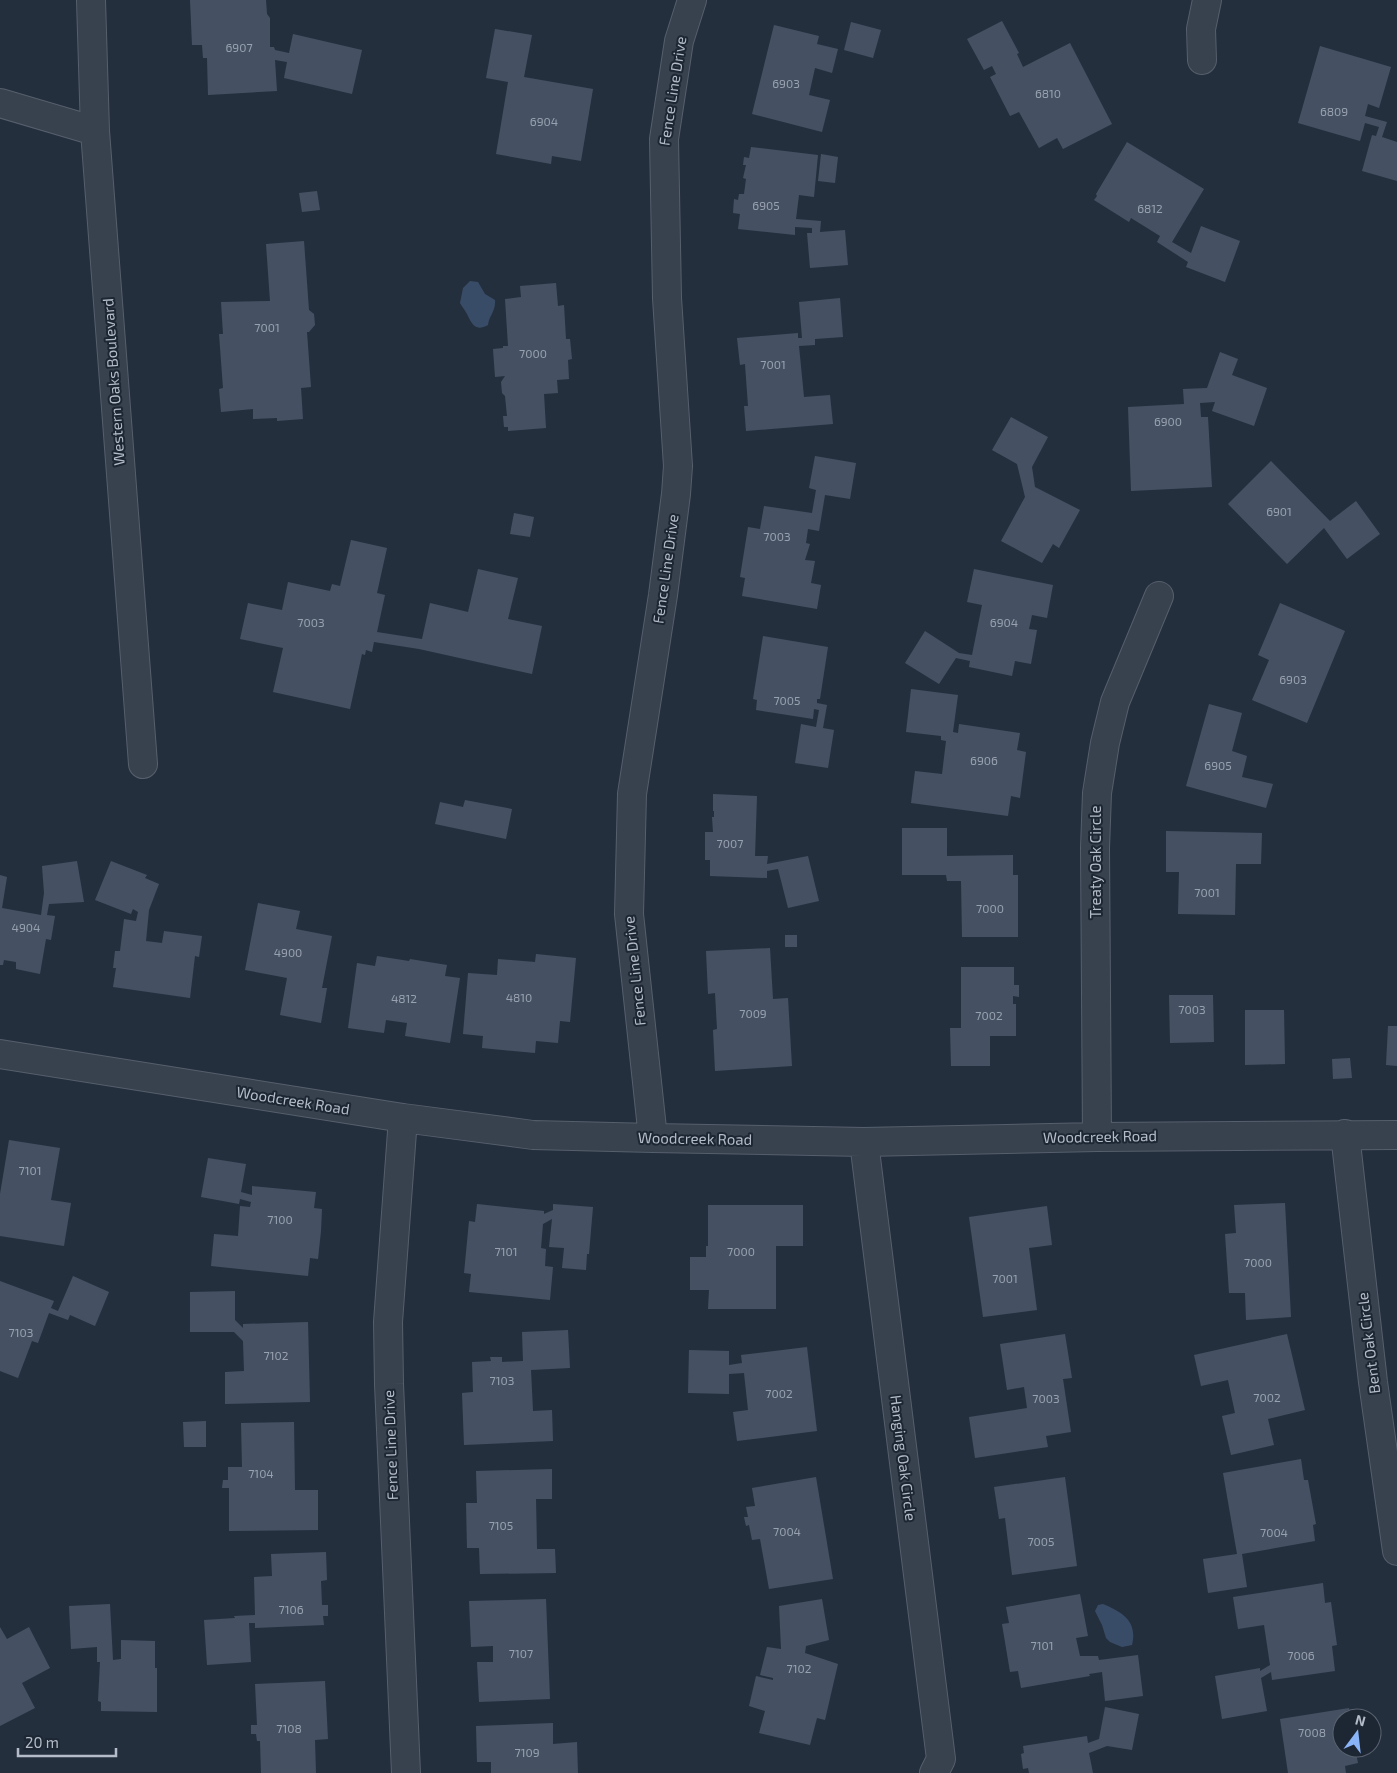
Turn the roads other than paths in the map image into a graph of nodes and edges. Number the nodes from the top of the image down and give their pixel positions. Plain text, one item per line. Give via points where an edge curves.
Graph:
1 (91, 0) edge
2 (692, 0) edge
3 (1207, 0) edge
4 (1202, 60) dead end
5 (0, 103) edge
6 (94, 131) junction
7 (1159, 596) dead end
8 (143, 764) dead end
9 (0, 1054) edge
10 (403, 1118) junction
11 (1345, 1134) junction
12 (1397, 1135) edge
13 (1097, 1137) junction
14 (653, 1138) junction
15 (864, 1142) junction
16 (1397, 1552) edge
17 (406, 1773) edge
18 (934, 1773) edge

1 - 6 street, Western Oaks Boulevard
2 - 14 street, Fence Line Drive via 679,41 664,139 667,298 678,466 676,494 632,794 629,914
3 - 4 street via 1201,29
5 - 6 street
6 - 8 street, Western Oaks Boulevard
7 - 13 street, Treaty Oak Circle via 1115,702 1097,794
9 - 10 street, Woodcreek Road
10 - 14 street, Woodcreek Road via 533,1135
10 - 17 street, Fence Line Drive via 388,1322 388,1384
11 - 12 street, Woodcreek Road
11 - 13 street, Woodcreek Road
11 - 16 street, Bent Oak Circle via 1373,1382
13 - 15 street, Woodcreek Road
14 - 15 street, Woodcreek Road
15 - 18 street, Hanging Oak Circle via 941,1759

